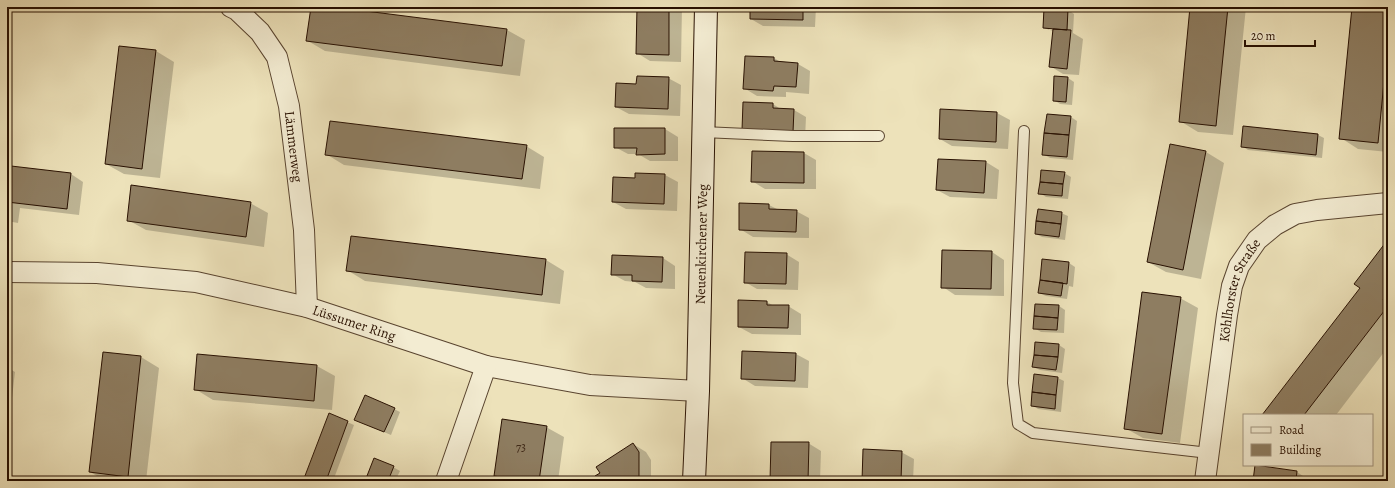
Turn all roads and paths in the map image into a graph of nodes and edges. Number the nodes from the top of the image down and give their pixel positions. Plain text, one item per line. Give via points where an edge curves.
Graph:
1 (231, 7) edge
2 (706, 7) edge
3 (1024, 131) dead end
4 (703, 132) junction
5 (879, 136) dead end
6 (1388, 203) edge
7 (7, 272) edge
8 (307, 307) junction
9 (486, 366) junction
10 (698, 391) junction
11 (1209, 453) junction
12 (446, 481) edge
13 (694, 481) edge
14 (1205, 481) edge

1 - 8 street, Lämmerweg via 260,32 277,57 289,106 302,214
2 - 4 street, Neuenkirchener Weg
3 - 11 lane via 1013,382 1018,424 1033,433
4 - 5 lane
4 - 10 street, Neuenkirchener Weg
6 - 11 street, Köhlhorster Straße via 1295,214 1275,225 1257,240 1239,266 1232,286
7 - 8 street, Lüssumer Ring via 97,273 196,282
8 - 9 street, Lüssumer Ring
9 - 10 street, Lüssumer Ring via 590,385
9 - 12 street
10 - 13 street, Neuenkirchener Weg
11 - 14 street, Köhlhorster Straße

